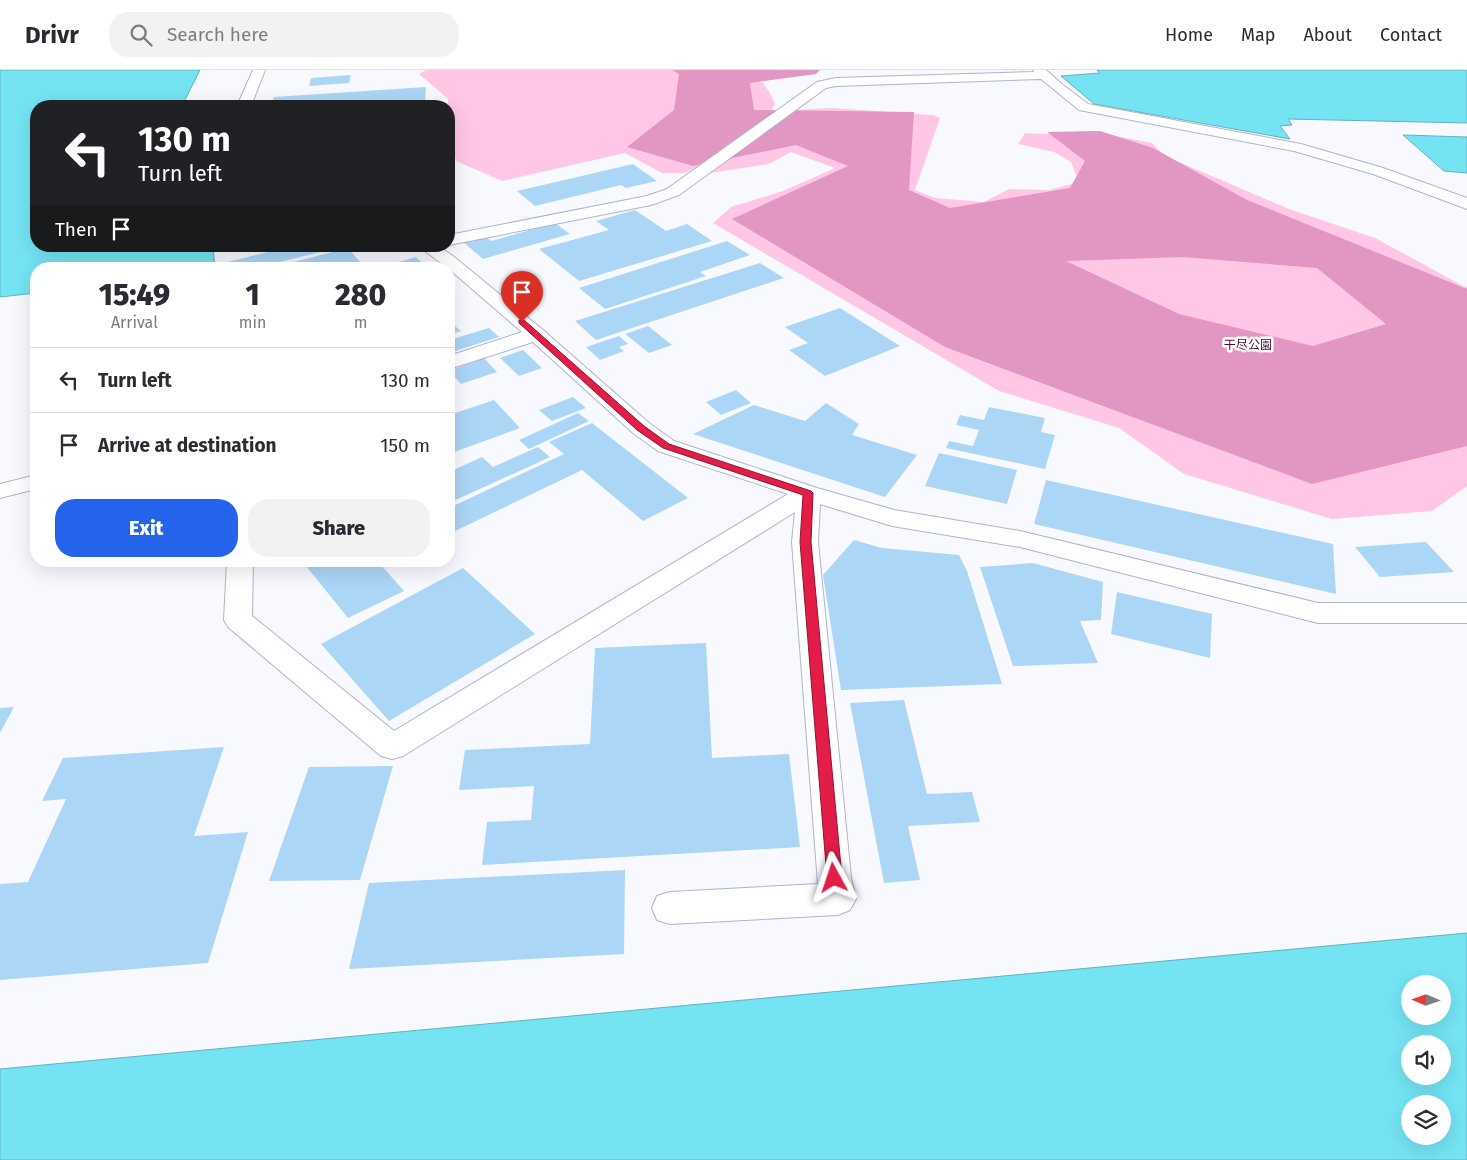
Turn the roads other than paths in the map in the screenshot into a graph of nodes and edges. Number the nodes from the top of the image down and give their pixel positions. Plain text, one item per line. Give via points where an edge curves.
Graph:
1 (259, 70) edge
2 (1041, 73) edge
3 (246, 100) edge
4 (1467, 204) edge
5 (455, 239) edge
6 (435, 252) edge
7 (449, 262) edge
8 (455, 267) edge
9 (536, 334) junction
10 (455, 361) edge
11 (30, 484) edge
12 (0, 491) edge
13 (808, 493) junction
14 (240, 567) edge
15 (1467, 613) edge
16 (670, 908) dead end

1 - 3 street
2 - 4 street via 1084,107 1296,146 1378,171
2 - 5 street via 822,85 673,192 652,200
6 - 7 street
8 - 9 street
9 - 10 street
9 - 13 street via 640,428 666,446
11 - 12 street
13 - 14 street via 392,747 238,620
13 - 15 street via 892,518 1020,539 1318,613
13 - 16 street via 805,542 838,899

